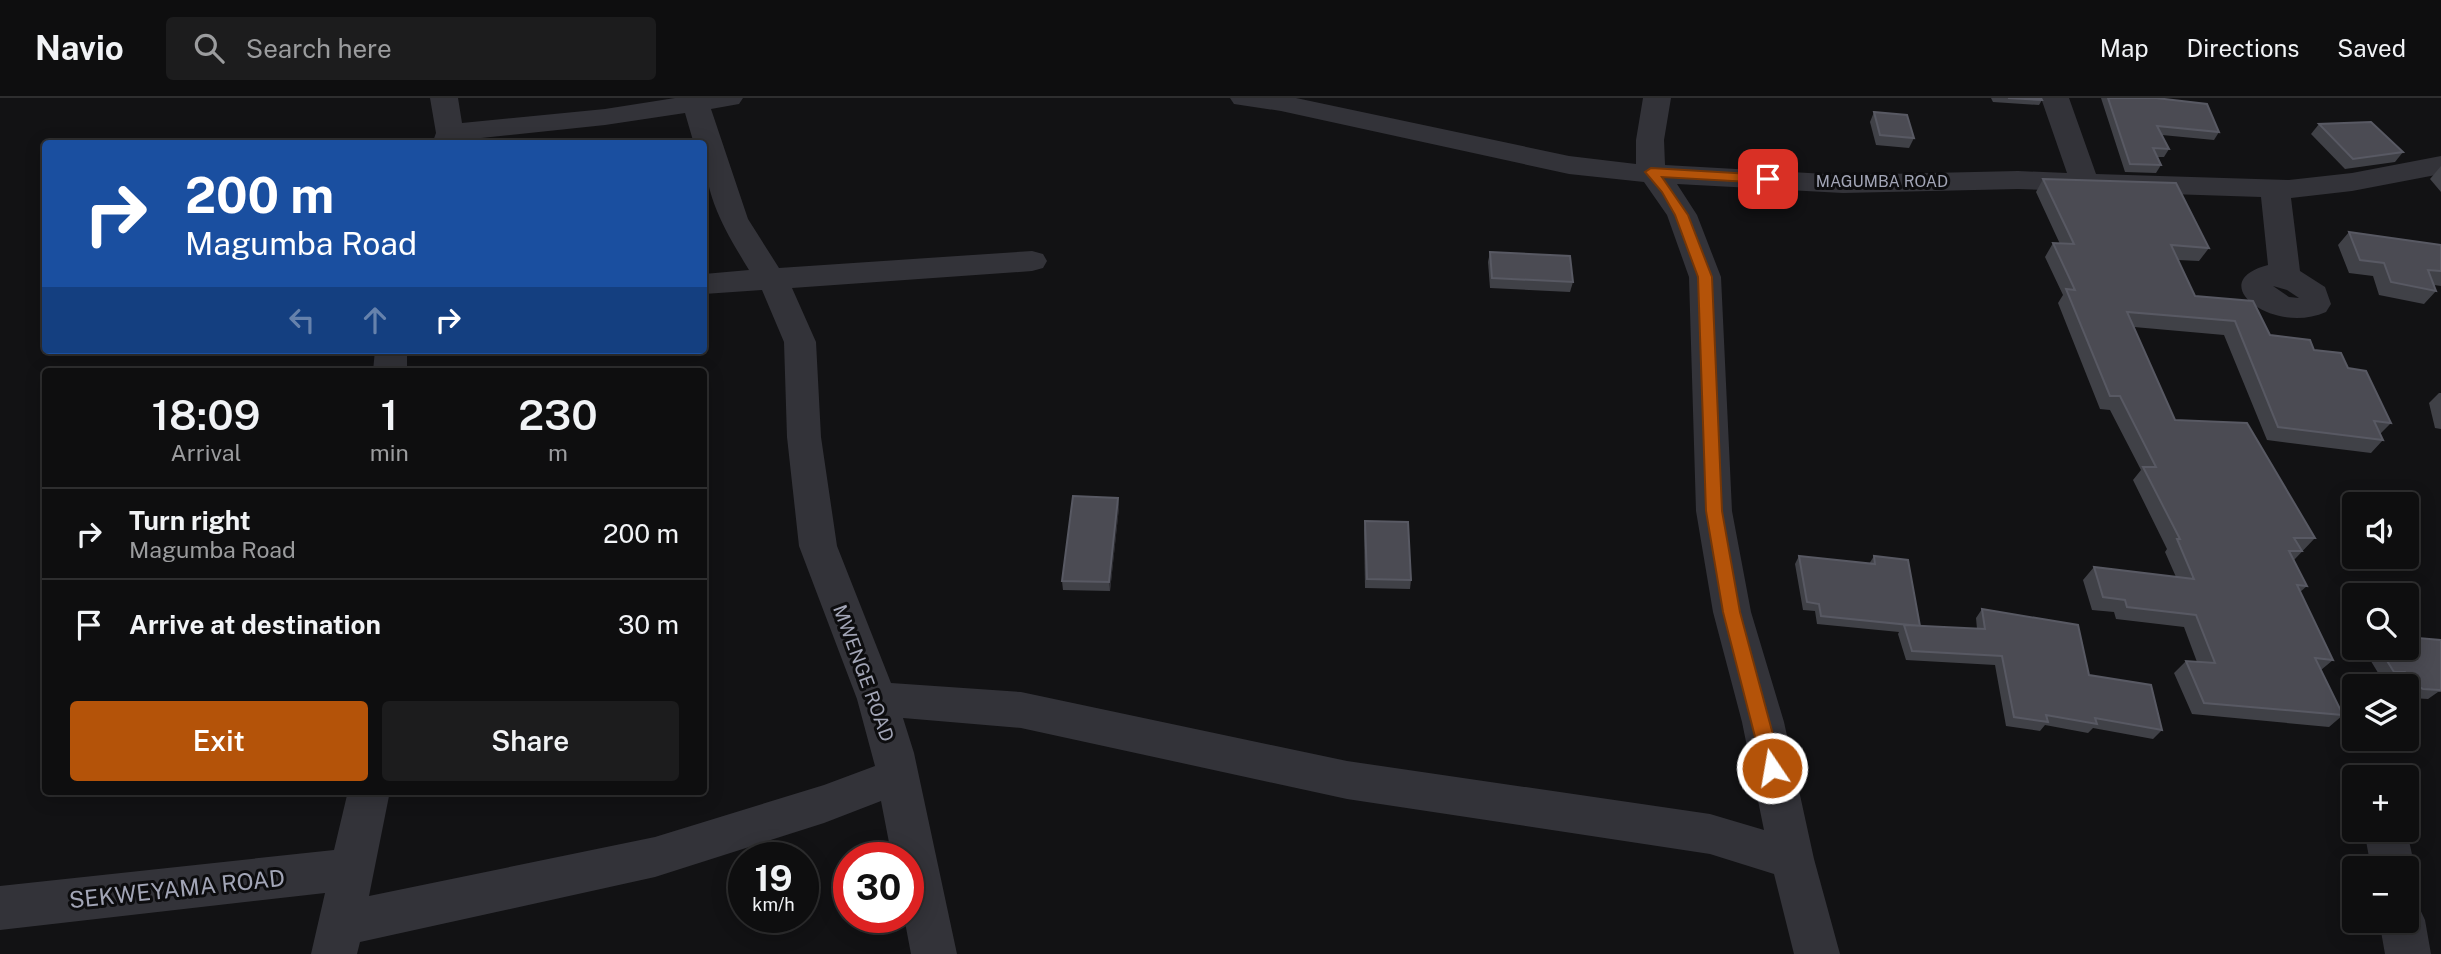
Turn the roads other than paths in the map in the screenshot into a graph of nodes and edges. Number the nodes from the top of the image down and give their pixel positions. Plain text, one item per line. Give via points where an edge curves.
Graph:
1 (444, 98) edge
2 (1244, 98) edge
3 (1657, 98) edge
4 (2055, 98) edge
5 (1281, 100) edge
6 (712, 102) edge
7 (448, 138) edge
8 (2441, 165) edge
9 (1651, 172) junction
10 (2085, 183) junction
11 (2274, 189) junction
12 (1032, 261) dead end
13 (2285, 276) dead end
14 (771, 278) junction
15 (707, 284) edge
16 (877, 699) junction
17 (898, 776) junction
18 (368, 795) edge
19 (1792, 859) junction
20 (354, 869) junction
21 (0, 908) edge
22 (2404, 933) edge
23 (338, 939) edge
24 (934, 954) edge
25 (1817, 954) edge
26 (2408, 954) edge

1 - 7 street
2 - 5 street, MAGUMBA ROAD
3 - 9 street via 1650,140
4 - 10 street
5 - 9 street, MAGUMBA ROAD via 1569,165
6 - 7 street
6 - 14 street, MWENGE ROAD via 733,219
8 - 11 street, MAGUMBA ROAD via 2342,184
9 - 10 street, MAGUMBA ROAD via 1843,184
9 - 19 street via 1682,215 1705,277 1714,511 1732,612 1763,722
10 - 11 street, MAGUMBA ROAD
11 - 13 street
12 - 14 street
14 - 15 street
14 - 16 street, MWENGE ROAD via 800,342 804,437 818,546
16 - 17 street, MWENGE ROAD
16 - 19 street via 1021,710 1347,780 1710,834
17 - 23 street via 655,857
17 - 24 street, MWENGE ROAD
18 - 20 street
19 - 25 street
20 - 21 street, SEKWEYAMA ROAD
20 - 23 street
22 - 26 street

